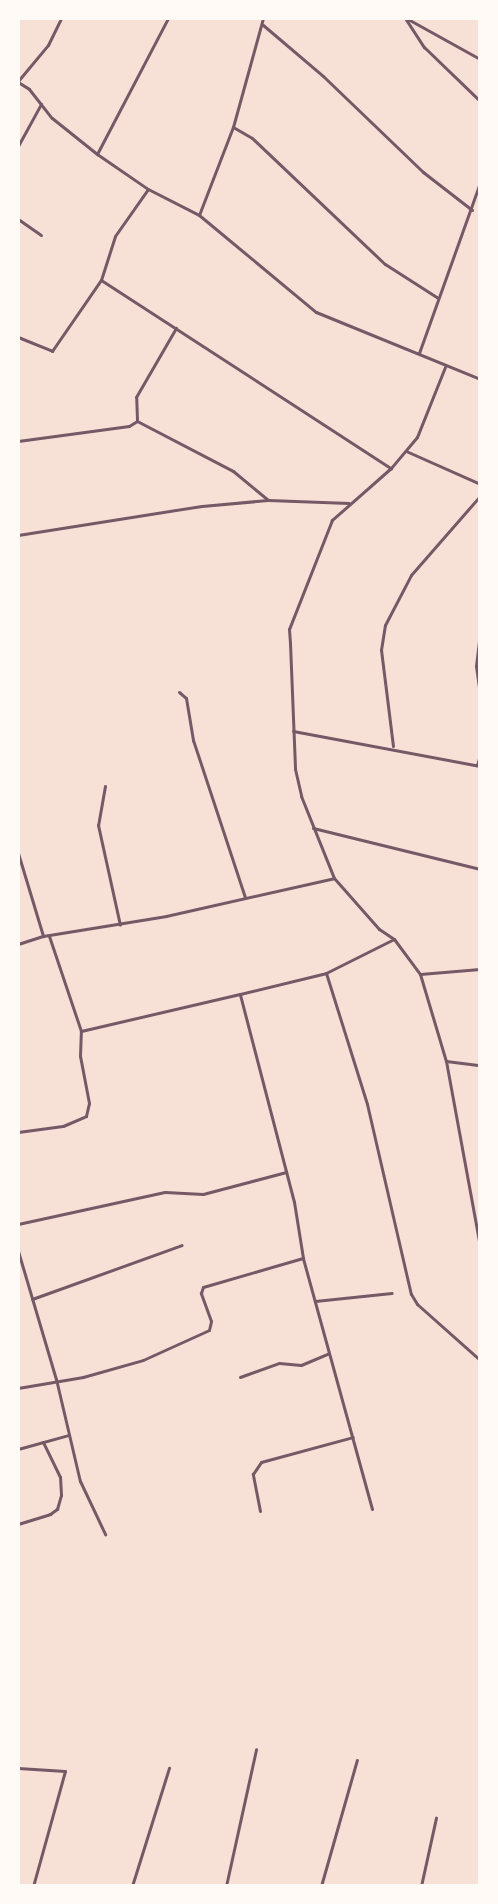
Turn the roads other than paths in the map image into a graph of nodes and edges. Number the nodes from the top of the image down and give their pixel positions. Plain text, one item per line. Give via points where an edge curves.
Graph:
1 (61, 18) edge
2 (168, 18) edge
3 (263, 18) edge
4 (406, 18) edge
5 (263, 25) junction
6 (480, 60) edge
7 (18, 82) edge
8 (480, 101) edge
9 (40, 104) junction
10 (233, 127) junction
11 (18, 146) edge
12 (98, 154) junction
13 (480, 183) edge
14 (148, 189) junction
15 (472, 210) junction
16 (199, 215) junction
17 (18, 219) edge
18 (41, 235) dead end
19 (101, 280) junction
20 (438, 298) junction
21 (176, 328) junction
22 (18, 337) edge
23 (419, 353) junction
24 (445, 367) junction
25 (480, 379) edge
26 (137, 421) junction
27 (18, 441) edge
28 (406, 451) junction
29 (392, 468) junction
30 (480, 484) edge
31 (480, 496) edge
32 (268, 500) junction
33 (349, 503) junction
34 (18, 535) edge
35 (480, 633) edge
36 (179, 692) dead end
37 (480, 693) edge
38 (293, 731) junction
39 (393, 746) junction
40 (480, 755) edge
41 (479, 765) edge
42 (105, 786) dead end
43 (313, 828) junction
44 (18, 853) edge
45 (480, 869) edge
46 (334, 878) junction
47 (245, 897) junction
48 (120, 925) junction
49 (49, 935) junction
50 (43, 936) junction
51 (394, 939) junction
52 (18, 944) edge
53 (480, 969) edge
54 (326, 973) junction
55 (420, 974) junction
56 (240, 994) junction
57 (81, 1031) junction
58 (446, 1061) junction
59 (480, 1065) edge
60 (18, 1132) edge
61 (286, 1172) junction
62 (18, 1224) edge
63 (182, 1245) dead end
64 (480, 1247) edge
65 (18, 1251) edge
66 (303, 1258) junction
67 (392, 1293) dead end
68 (32, 1299) junction
69 (315, 1301) junction
70 (329, 1353) junction
71 (480, 1360) edge
72 (240, 1377) dead end
73 (56, 1379) junction
74 (18, 1388) edge
75 (69, 1435) junction
76 (352, 1437) junction
77 (43, 1442) junction
78 (18, 1449) edge
79 (372, 1509) dead end
80 (260, 1511) dead end
81 (18, 1524) edge
82 (105, 1534) dead end
83 (256, 1749) dead end
84 (357, 1760) dead end
85 (18, 1768) edge
86 (169, 1768) dead end
87 (436, 1818) dead end
88 (33, 1886) edge
89 (132, 1886) edge
90 (226, 1886) edge
91 (321, 1886) edge
92 (422, 1886) edge

1 - 7 street via 48,45
2 - 12 street
3 - 5 street
4 - 6 street
4 - 8 street via 424,47
5 - 10 street
5 - 15 street via 323,76 423,172
7 - 9 street
9 - 11 street
9 - 12 street
10 - 16 street
10 - 20 street via 252,138 385,264
12 - 14 street
13 - 15 street
14 - 16 street
14 - 19 street via 115,236
15 - 20 street
16 - 23 street via 316,312
17 - 18 street
19 - 21 street
19 - 22 street via 52,351
20 - 23 street
21 - 26 street via 136,397
21 - 29 street
23 - 24 street
24 - 25 street
24 - 28 street via 426,423
26 - 27 street via 129,426
26 - 32 street via 233,471
28 - 29 street
28 - 30 street
29 - 33 street
31 - 39 street via 411,575 385,625 381,650
32 - 33 street
32 - 34 street via 202,506
33 - 38 street via 332,520 319,545 289,629
35 - 37 street via 476,666
36 - 47 street via 186,698 193,740
38 - 39 street
38 - 43 street via 295,769
39 - 41 street
40 - 41 street
42 - 48 street via 98,825
43 - 45 street
43 - 46 street
44 - 50 street
46 - 47 street
46 - 51 street via 379,929
47 - 48 street
48 - 49 street
49 - 50 street
49 - 57 street
50 - 52 street
51 - 54 street
51 - 55 street
53 - 55 street
54 - 56 street
54 - 71 street via 367,1104 411,1294 417,1304
55 - 58 street
56 - 57 street
56 - 61 street
57 - 60 street via 80,1056 89,1103 86,1116 63,1126
58 - 59 street
58 - 64 street
61 - 62 street via 203,1194 165,1192
61 - 66 street
63 - 68 street
65 - 68 street
66 - 69 street
66 - 73 street via 203,1287 201,1293 211,1321 209,1330 143,1360 82,1377
67 - 69 street
68 - 73 street
69 - 70 street
70 - 72 street via 301,1365 279,1363
70 - 76 street
73 - 74 street
73 - 75 street
75 - 77 street
75 - 82 street via 80,1481
76 - 79 street
76 - 80 street via 261,1462 253,1474
77 - 78 street
77 - 81 street via 60,1478 57,1509
83 - 90 street
84 - 91 street
85 - 88 street via 65,1771
86 - 89 street
87 - 92 street

